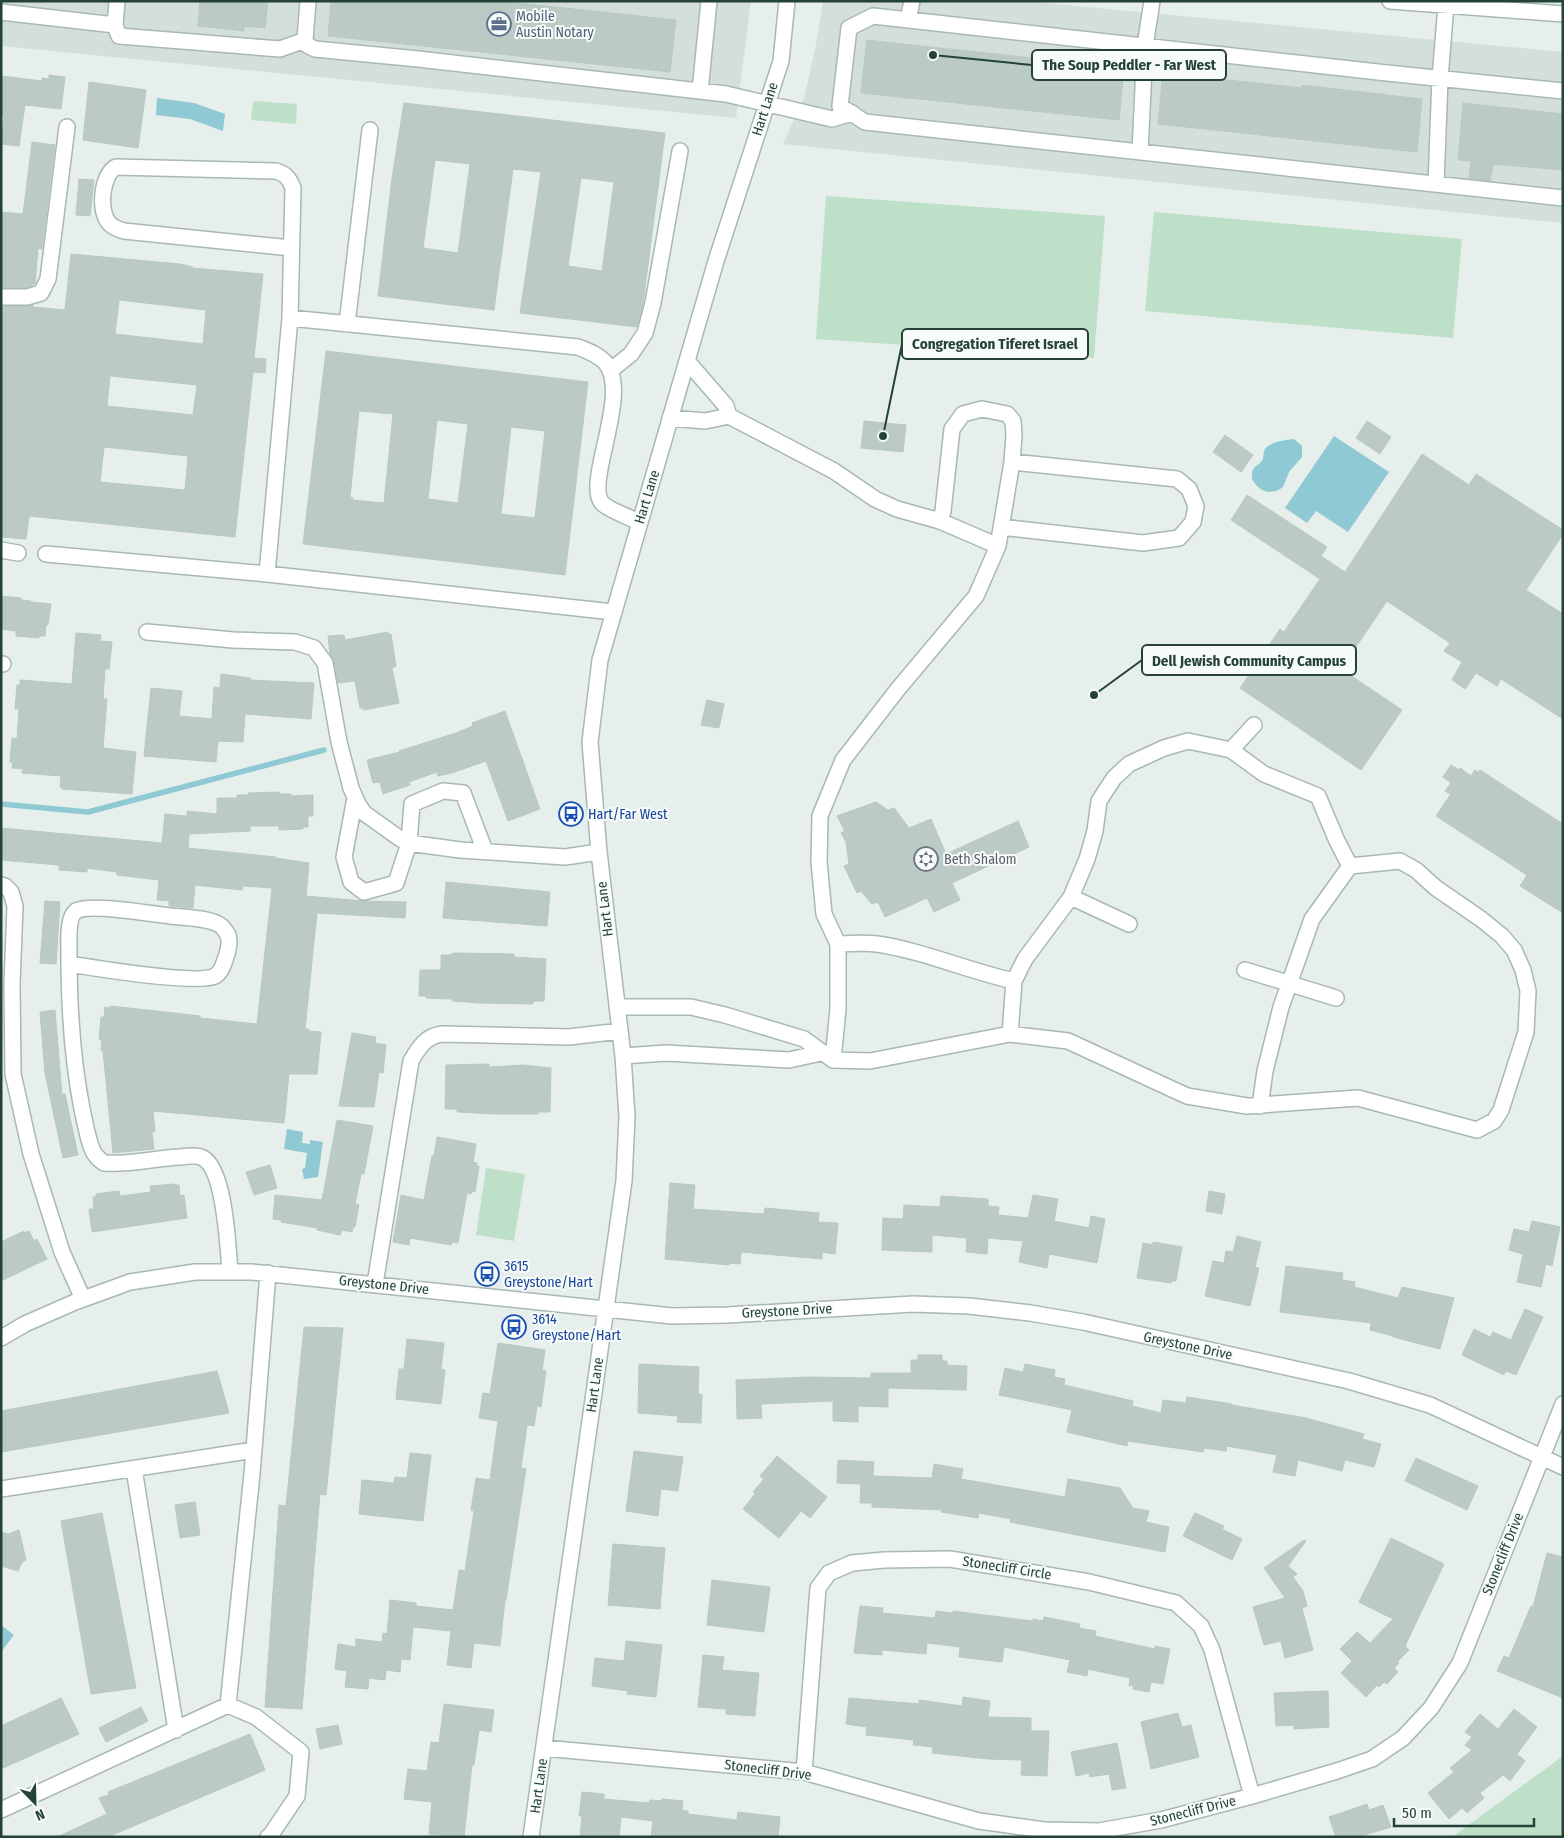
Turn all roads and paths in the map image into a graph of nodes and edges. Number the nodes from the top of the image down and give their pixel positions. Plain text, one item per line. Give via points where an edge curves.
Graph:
1 (117, 1) edge
2 (308, 1) edge
3 (709, 1) edge
4 (787, 1) edge
5 (912, 1) edge
6 (1152, 1) edge
7 (1390, 1) edge
8 (1446, 6) junction
9 (1, 12) edge
10 (1563, 14) edge
11 (908, 20) junction
12 (115, 25) junction
13 (305, 40) junction
14 (1145, 46) junction
15 (1440, 78) junction
16 (700, 91) junction
17 (1563, 91) edge
18 (767, 102) junction
19 (852, 114) junction
20 (67, 127) dead end
21 (370, 130) dead end
22 (680, 151) dead end
23 (1140, 152) junction
24 (1436, 184) junction
25 (1563, 198) edge
26 (291, 248) junction
27 (1, 297) edge
28 (290, 318) junction
29 (347, 324) junction
30 (687, 361) junction
31 (610, 371) junction
32 (729, 416) junction
33 (670, 418) junction
34 (1012, 462) junction
35 (940, 521) junction
36 (640, 522) junction
37 (1001, 527) junction
38 (998, 546) junction
39 (1, 550) edge
40 (18, 553) dead end
41 (46, 554) dead end
42 (267, 574) junction
43 (613, 612) junction
44 (146, 632) dead end
45 (1254, 725) dead end
46 (1231, 750) junction
47 (355, 798) junction
48 (409, 843) junction
49 (485, 851) junction
50 (599, 852) junction
51 (1350, 866) junction
52 (1, 885) edge
53 (1071, 898) junction
54 (1129, 924) dead end
55 (838, 944) junction
56 (69, 964) junction
57 (1245, 970) dead end
58 (1014, 981) junction
59 (7, 983) edge
60 (1289, 983) junction
61 (1336, 998) dead end
62 (617, 1007) junction
63 (620, 1031) junction
64 (1010, 1034) junction
65 (623, 1056) junction
66 (827, 1056) junction
67 (1260, 1106) junction
68 (230, 1272) junction
69 (268, 1273) junction
70 (375, 1284) junction
71 (83, 1298) junction
72 (605, 1308) junction
73 (1, 1338) edge
74 (1563, 1404) edge
75 (254, 1450) junction
76 (1542, 1457) junction
77 (1563, 1467) edge
78 (134, 1469) junction
79 (1, 1489) edge
80 (228, 1705) junction
81 (176, 1730) junction
82 (544, 1748) junction
83 (804, 1772) junction
84 (1252, 1796) junction
85 (1, 1810) edge
86 (268, 1837) edge
87 (532, 1837) edge

1 - 12 street
2 - 13 street
3 - 16 street
4 - 18 street, Hart Lane via 781,61
5 - 11 street
6 - 14 street
7 - 8 street
8 - 10 street
8 - 15 street
9 - 12 street
11 - 14 street
11 - 19 street via 873,16 849,28 840,106
12 - 13 street via 120,36 280,49
13 - 16 street via 307,45 316,49
14 - 15 street
14 - 23 street
15 - 17 street
15 - 24 street
16 - 18 street
18 - 19 street via 832,119
18 - 30 street, Hart Lane
19 - 23 street via 866,122
20 - 27 street via 48,280 41,293 28,297
21 - 29 street
22 - 31 street via 645,333 631,354
23 - 24 street
24 - 25 street
26 - 26 street via 293,188 290,180 276,171 116,167 105,179 103,207 108,223 116,229
26 - 28 street
28 - 29 street
28 - 42 street
29 - 31 street via 578,347 595,354
30 - 32 street via 726,406
30 - 33 street, Hart Lane
31 - 36 street via 614,388 598,496 601,503 609,508
32 - 33 street via 705,421
32 - 35 street via 834,471 875,499
33 - 36 street, Hart Lane
34 - 35 street via 1013,421 1007,414 982,409 963,414 952,429 944,511
34 - 37 street
34 - 37 street via 1177,479 1189,489 1196,506 1193,522 1179,538 1144,544
35 - 38 street
36 - 43 street, Hart Lane
37 - 38 street
38 - 55 street via 976,596 843,760 820,816 819,862 824,914
39 - 40 street
41 - 42 street
42 - 43 street
43 - 50 street, Hart Lane via 600,660 590,742
44 - 47 street via 295,642 314,648 324,663 338,742
45 - 46 street
46 - 51 street via 1264,774 1318,796
46 - 53 street via 1188,741 1129,764 1114,778 1099,801 1087,859
47 - 48 street via 364,813
47 - 48 street via 344,857 351,882 364,892 396,883
48 - 49 street
48 - 49 street via 412,804 444,790 463,793
49 - 50 street via 565,857
50 - 62 street, Hart Lane
51 - 60 street via 1312,919
51 - 67 street via 1400,861 1481,919 1514,950 1528,991 1526,1032 1501,1110 1494,1121 1477,1130 1358,1098
52 - 59 street via 11,892 15,906
53 - 54 street
53 - 58 street via 1025,959
55 - 58 street via 876,944
55 - 66 street via 838,1009
56 - 56 street via 70,920 75,912 85,908 213,922 222,926 229,939 227,956 219,973 213,977 193,979
56 - 68 street via 69,1005 79,1092 93,1151 104,1164 180,1156 202,1157 209,1162 217,1174
57 - 60 street
58 - 64 street
59 - 71 street via 13,1074 34,1162 62,1252
60 - 61 street
60 - 67 street via 1265,1071
62 - 63 street, Hart Lane
62 - 66 street via 691,1007 804,1039
63 - 65 street, Hart Lane
63 - 70 street via 569,1037 442,1034 434,1035 419,1047 411,1061
64 - 66 street via 870,1061
64 - 67 street via 1068,1040 1187,1096
65 - 66 street via 666,1053 789,1060
65 - 72 street, Hart Lane via 627,1117 624,1181
68 - 69 street, Greystone Drive
68 - 71 street, Greystone Drive via 195,1272 130,1282
69 - 70 street, Greystone Drive
69 - 75 street
70 - 72 street, Greystone Drive
71 - 73 street, Greystone Drive
72 - 76 street, Greystone Drive via 672,1316 913,1304 1030,1313 1348,1381 1430,1405
72 - 82 street, Hart Lane
74 - 76 street, Stonecliff Drive
75 - 78 street
75 - 80 street
76 - 77 street, Greystone Drive
76 - 84 street, Stonecliff Drive via 1460,1663 1431,1708 1403,1738 1372,1759
78 - 79 street
78 - 81 street
80 - 81 street
80 - 86 street via 256,1717 301,1752 297,1796
81 - 85 street
82 - 83 street, Stonecliff Drive
82 - 87 street, Hart Lane
83 - 84 street, Stonecliff Drive via 979,1821 1044,1830 1099,1831 1161,1820
83 - 84 street, Stonecliff Circle via 818,1588 829,1573 852,1563 950,1559 1089,1582 1176,1603 1201,1626 1212,1650

